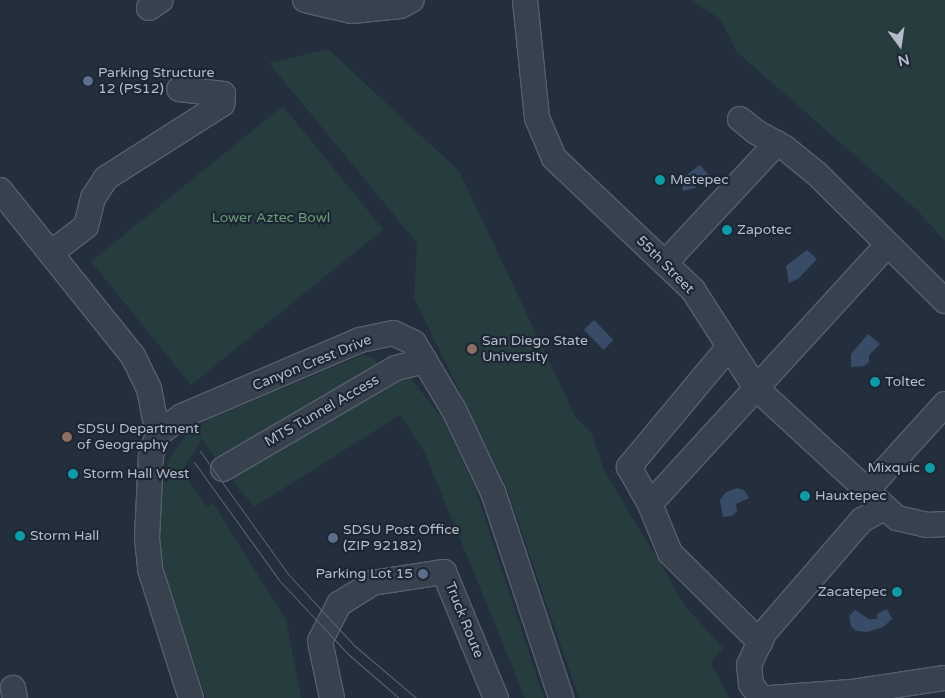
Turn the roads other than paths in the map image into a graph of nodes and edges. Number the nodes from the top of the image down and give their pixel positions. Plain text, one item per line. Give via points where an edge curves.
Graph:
1 (305, 0) edge
2 (412, 0) edge
3 (525, 0) edge
4 (179, 89) dead end
5 (740, 118) dead end
6 (777, 143) junction
7 (0, 190) edge
8 (888, 245) junction
9 (51, 252) junction
10 (665, 263) junction
11 (945, 301) edge
12 (728, 348) junction
13 (424, 361) junction
14 (756, 388) junction
15 (945, 404) edge
16 (158, 434) junction
17 (223, 469) dead end
18 (867, 490) junction
19 (650, 504) junction
20 (891, 512) junction
21 (945, 524) edge
22 (760, 642) junction
23 (945, 678) edge
24 (191, 698) edge
25 (332, 698) edge
26 (496, 698) edge
27 (561, 698) edge
28 (761, 698) edge
29 (771, 698) edge

1 - 2 street via 352,11 400,6
3 - 10 street, 55th Street via 537,118 547,146 554,158
4 - 9 street via 223,94 222,104 106,178 93,198 86,226
5 - 6 street
6 - 8 street via 817,174
6 - 10 street
7 - 9 street
8 - 11 street
8 - 14 street
9 - 16 street via 133,356 150,394
10 - 12 street, 55th Street via 693,290
12 - 14 street, 55th Street
12 - 19 street via 629,467
13 - 16 street, Canyon Crest Drive via 414,343 393,333 360,340 182,416
13 - 17 street, MTS Tunnel Access via 396,368
13 - 27 street, Canyon Crest Drive via 454,410 493,492
14 - 18 street, 55th Street
14 - 19 street
15 - 18 street
16 - 24 street via 152,456 147,538 150,570
18 - 20 street, 55th Street
19 - 22 street via 670,553
20 - 21 street via 927,525
20 - 22 street via 862,520
22 - 28 street via 749,665 751,684
23 - 29 street via 851,692
25 - 26 street, Truck Route via 320,641 339,604 372,583 444,572

